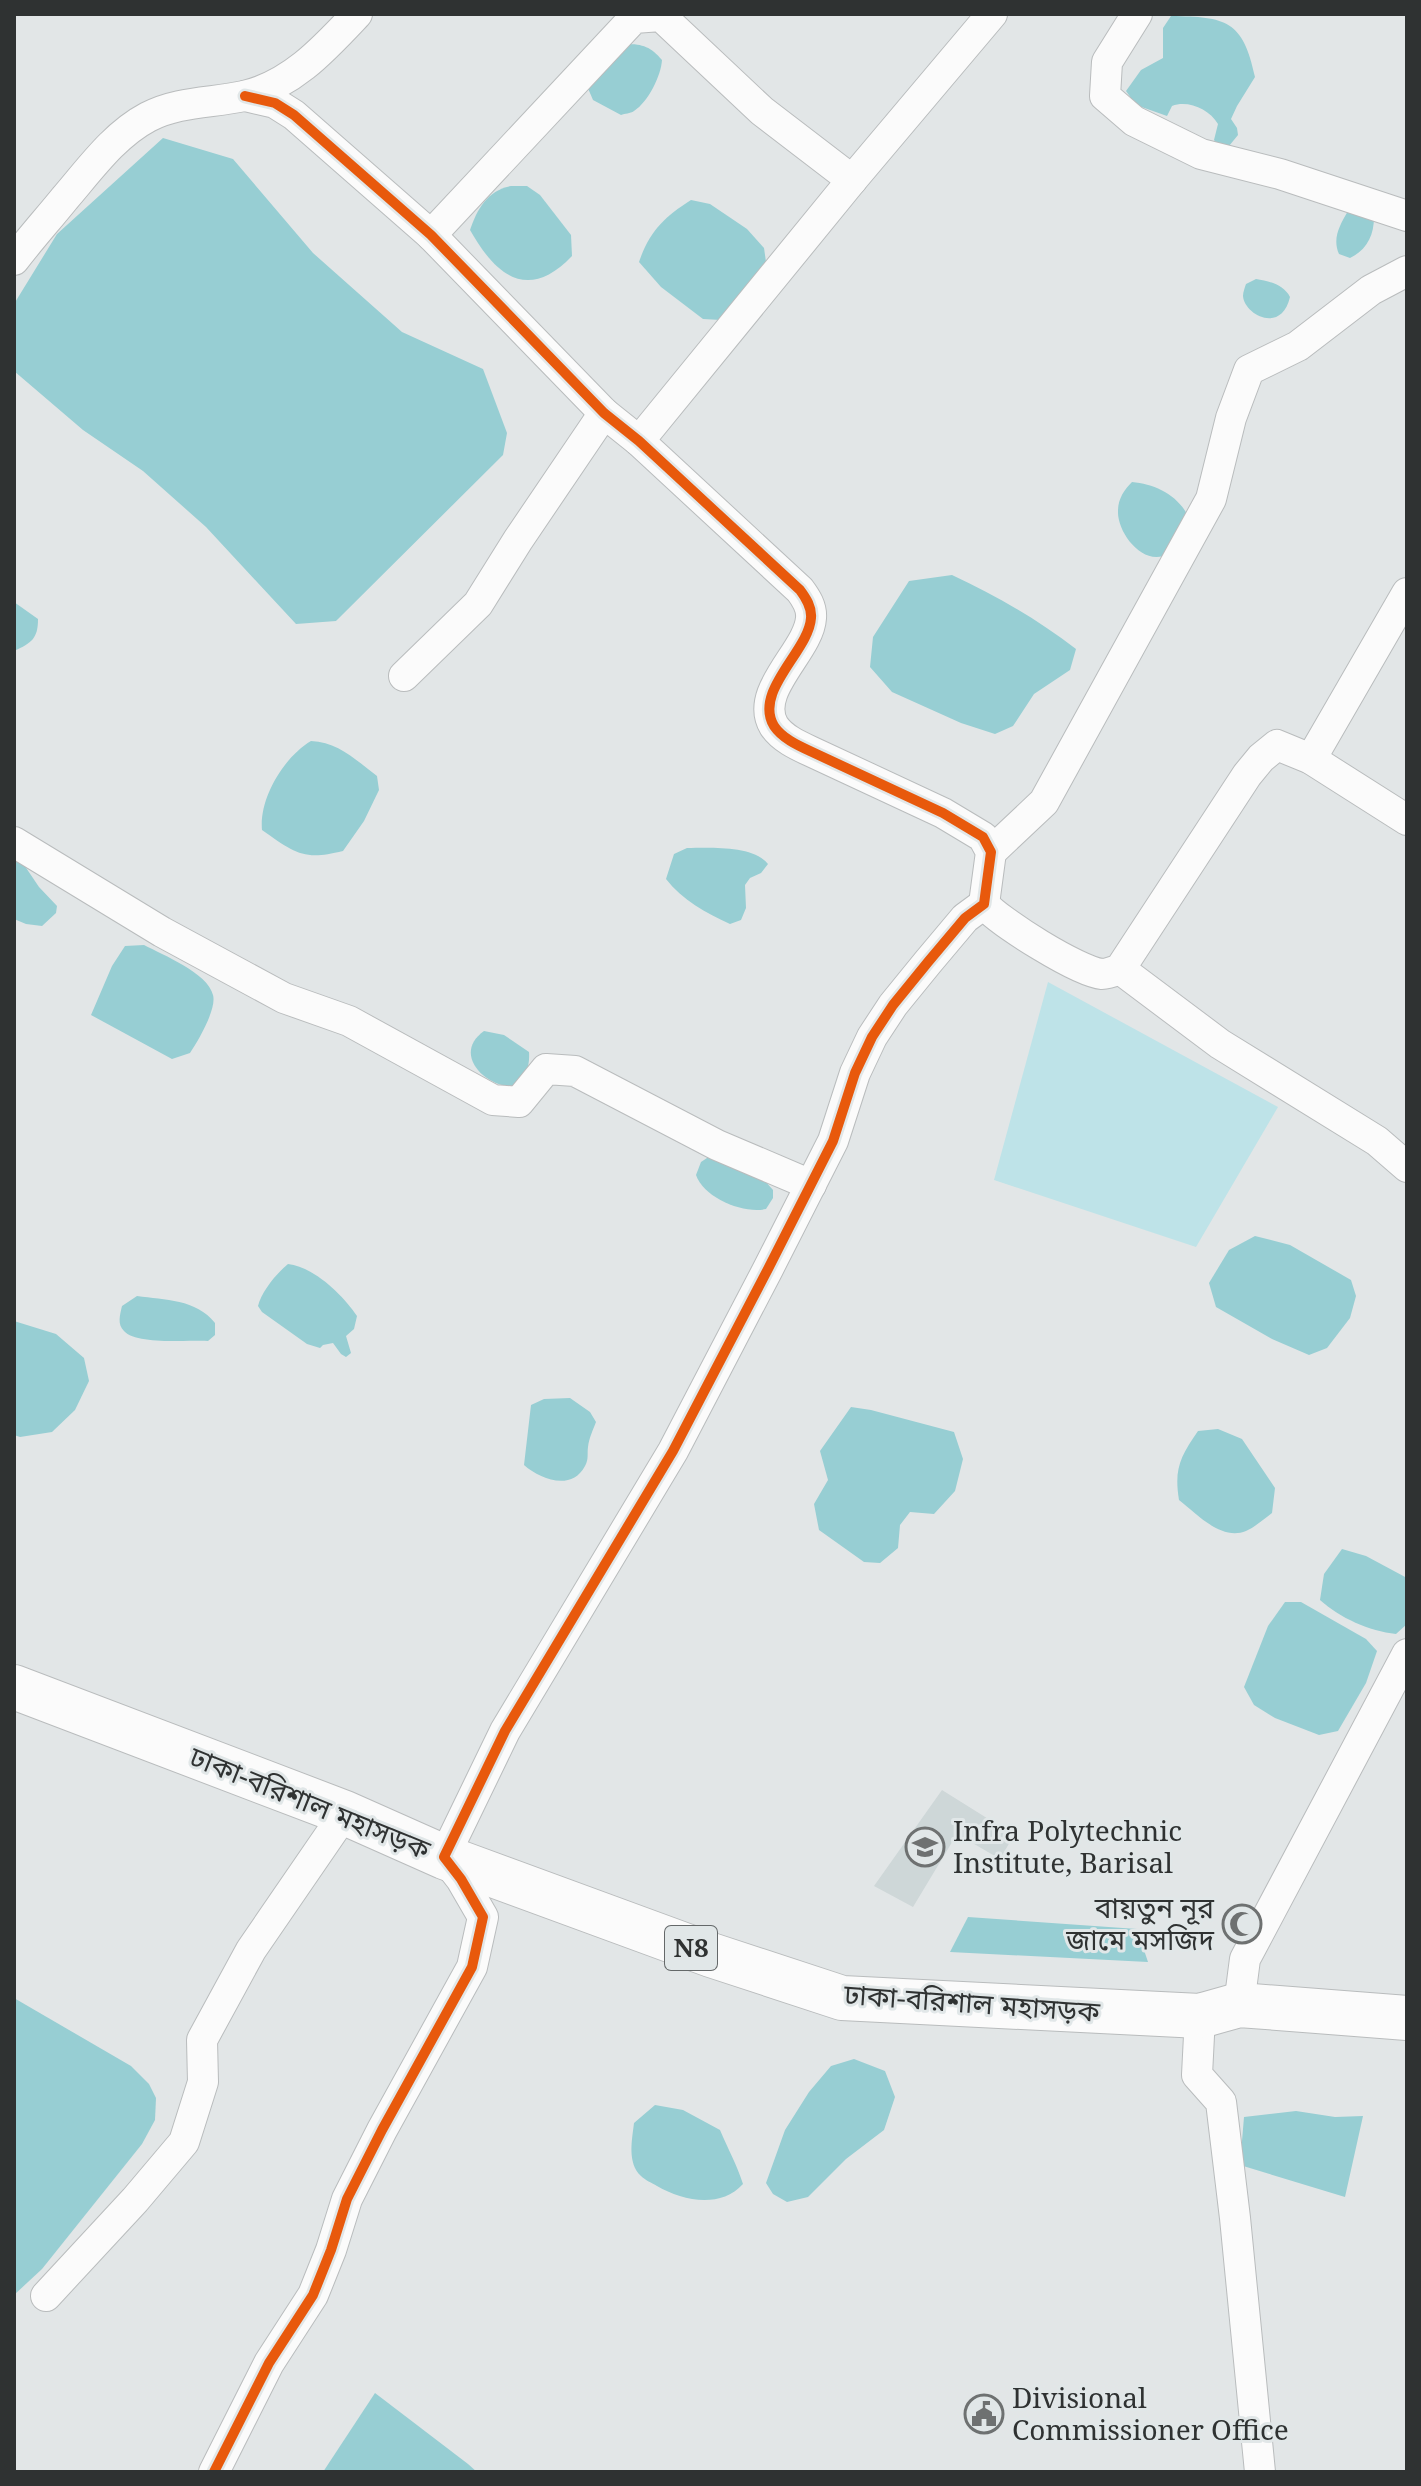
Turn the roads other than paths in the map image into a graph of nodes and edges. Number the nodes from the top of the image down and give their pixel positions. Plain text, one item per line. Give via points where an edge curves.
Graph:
1 (357, 14) edge
2 (992, 14) edge
3 (1137, 14) edge
4 (245, 96) junction
5 (852, 180) junction
6 (1407, 216) edge
7 (431, 235) junction
8 (14, 260) edge
9 (1407, 271) edge
10 (604, 413) junction
11 (639, 441) junction
12 (1407, 593) edge
13 (404, 676) dead end
14 (1311, 759) junction
15 (1407, 820) edge
16 (14, 842) edge
17 (991, 852) junction
18 (984, 904) junction
19 (1120, 969) junction
20 (1407, 1167) edge
21 (811, 1185) junction
22 (1407, 1654) edge
23 (14, 1687) edge
24 (345, 1813) junction
25 (444, 1857) junction
26 (1220, 2011) junction
27 (1407, 2018) edge
28 (46, 2296) dead end
29 (214, 2472) edge
30 (1260, 2472) edge

1 - 4 street via 297,72
2 - 5 street
3 - 6 street via 1107,62 1105,96 1134,121 1201,154
4 - 7 street via 275,103 294,115
4 - 8 street via 174,107 132,126
5 - 7 street via 762,111 661,16 634,18
5 - 11 street
7 - 10 street
9 - 17 street via 1371,290 1298,346 1249,370 1211,499 1044,802
10 - 11 street
10 - 13 street via 478,604
11 - 17 street via 808,601 808,632 774,689 769,711 774,726 810,751 943,813 983,837
12 - 14 street
14 - 15 street
14 - 19 street via 1277,745 1261,758
16 - 21 street via 284,998 349,1021 493,1100 519,1102 546,1069 575,1071 717,1145
17 - 18 street
18 - 19 street via 1082,969 1105,975
18 - 21 street via 965,918 872,1037
19 - 20 street via 1220,1044 1377,1141
21 - 25 street via 673,1451 505,1731
22 - 26 street
23 - 24 highway, ঢাকা-বরিশাল মহাসড়ক / N8
24 - 25 highway, ঢাকা-বরিশাল মহাসড়ক / N8
24 - 28 street via 251,1950 202,2040 203,2082 184,2142
25 - 26 highway, ঢাকা-বরিশাল মহাসড়ক / N8 via 842,1998
25 - 29 street via 483,1917 472,1967 347,2199 313,2295 269,2363
26 - 27 highway, ঢাকা-বরিশাল মহাসড়ক / N8
26 - 30 street via 1197,2075 1221,2102

